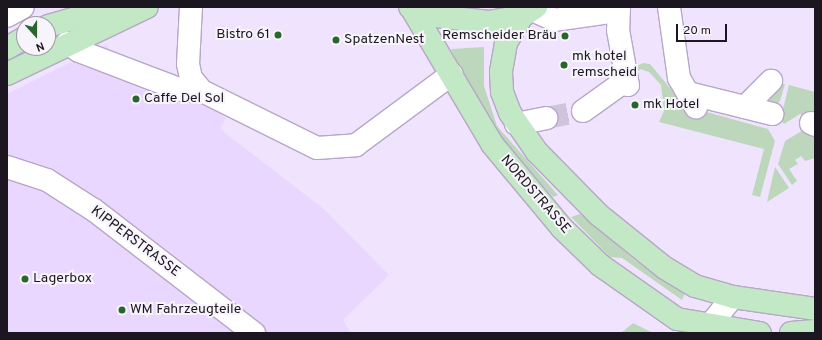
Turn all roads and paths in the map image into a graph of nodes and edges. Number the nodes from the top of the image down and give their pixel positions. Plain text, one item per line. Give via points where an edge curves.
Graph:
1 (23, 7) edge
2 (67, 7) edge
3 (115, 7) edge
4 (147, 7) edge
5 (191, 7) edge
6 (669, 7) edge
7 (411, 8) edge
8 (619, 9) edge
9 (530, 11) edge
10 (7, 16) edge
11 (56, 17) edge
12 (56, 23) edge
13 (16, 43) edge
14 (67, 43) junction
15 (7, 48) edge
16 (7, 74) edge
17 (452, 74) junction
18 (772, 80) dead end
19 (202, 92) junction
20 (745, 107) junction
21 (583, 111) tunnel mouth
22 (772, 114) dead end
23 (546, 118) tunnel mouth
24 (516, 124) junction
25 (7, 167) edge
26 (733, 297) junction
27 (815, 309) edge
28 (709, 329) edge
29 (737, 331) edge
30 (815, 331) edge
31 (254, 333) edge
32 (760, 333) edge
33 (790, 333) edge

1 - 10 street
2 - 11 main road
3 - 12 main road
4 - 14 main road
5 - 19 street via 188,64 191,78
6 - 20 street via 679,78 692,100
7 - 9 main road via 471,21
7 - 17 main road, NORDSTRASSE
8 - 9 street via 554,20
8 - 21 street via 626,83
9 - 24 main road via 506,43 501,72 502,92
13 - 15 main road
14 - 16 main road
14 - 19 street via 79,51 181,90
17 - 19 street via 370,136 356,145 338,149 317,148 296,140
17 - 28 main road, NORDSTRASSE via 492,144 562,228 620,281 668,314
18 - 20 street
20 - 22 street
23 - 24 street
24 - 26 main road via 559,175 634,245 695,286
25 - 31 street, KIPPERSTRASSE via 47,180 94,210
26 - 27 main road
26 - 28 street
26 - 29 street
28 - 29 main road, NORDSTRASSE
29 - 32 main road, NORDSTRASSE
30 - 33 main road

